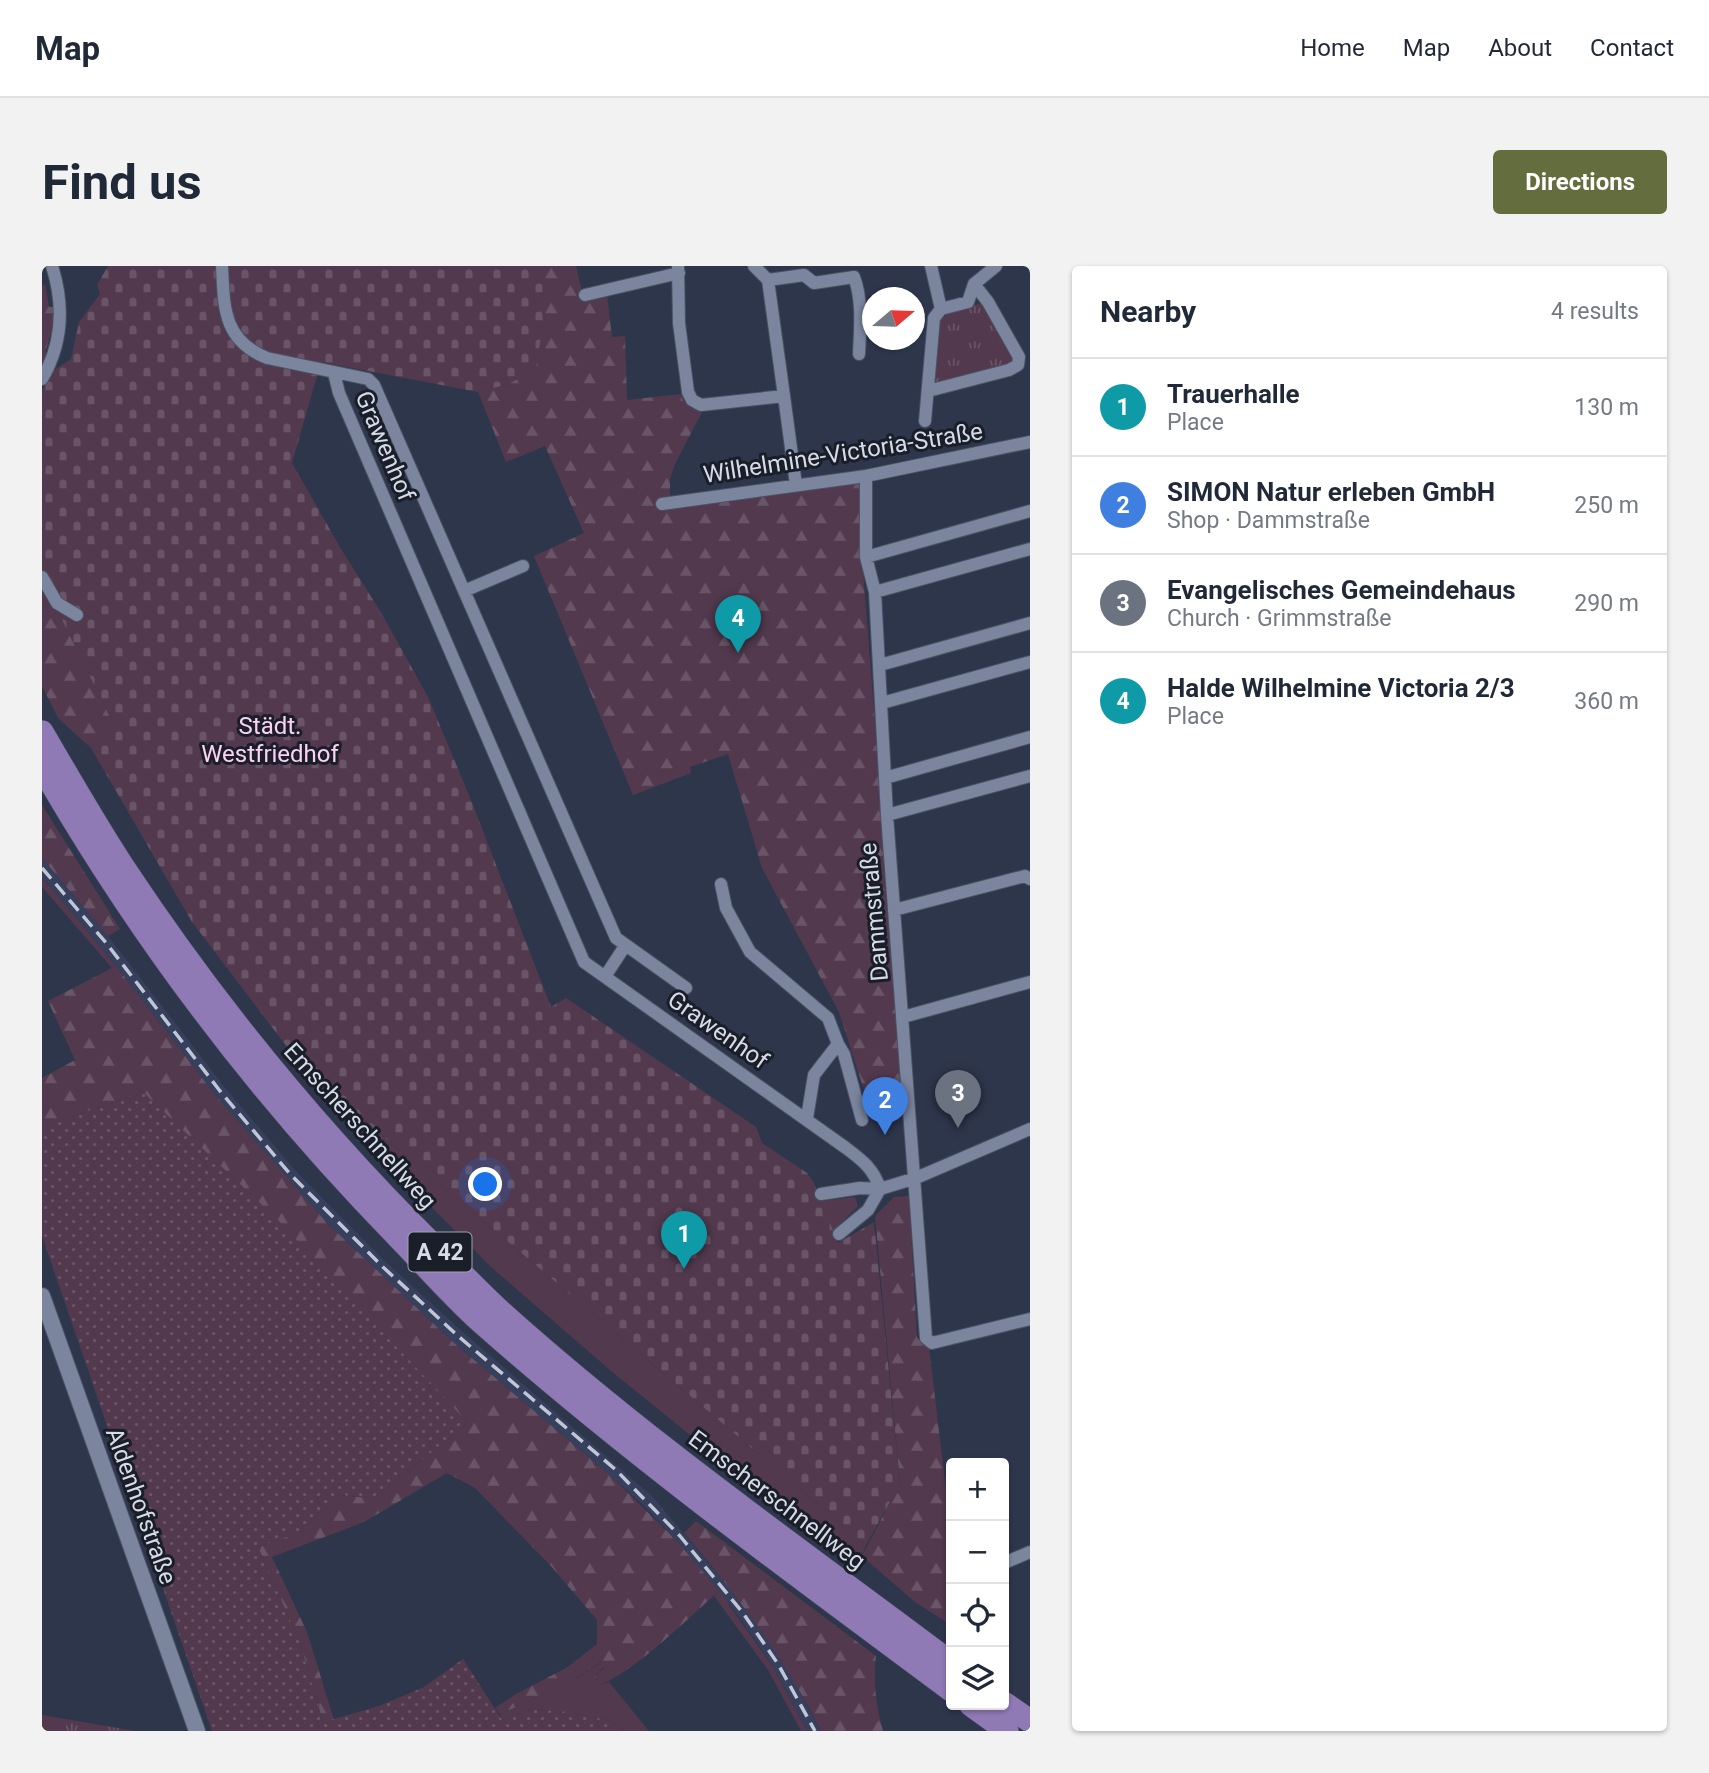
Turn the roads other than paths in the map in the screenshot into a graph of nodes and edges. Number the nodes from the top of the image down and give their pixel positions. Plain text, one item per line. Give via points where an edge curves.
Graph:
1 (52, 266) edge
2 (222, 266) edge
3 (754, 266) edge
4 (931, 266) edge
5 (996, 266) edge
6 (681, 268) edge
7 (853, 272) edge
8 (768, 280) junction
9 (974, 284) junction
10 (585, 295) dead end
11 (942, 309) junction
12 (859, 354) dead end
13 (334, 373) junction
14 (42, 379) edge
15 (928, 391) junction
16 (784, 396) junction
17 (925, 421) dead end
18 (1030, 442) edge
19 (866, 476) junction
20 (796, 485) junction
21 (662, 504) dead end
22 (1030, 511) edge
23 (1030, 549) edge
24 (866, 557) junction
25 (523, 566) dead end
26 (42, 577) edge
27 (464, 591) junction
28 (875, 592) junction
29 (77, 615) dead end
30 (1030, 623) edge
31 (1030, 662) edge
32 (880, 665) junction
33 (882, 703) junction
34 (42, 732) edge
35 (1030, 737) edge
36 (42, 767) edge
37 (1030, 776) edge
38 (885, 778) junction
39 (887, 815) junction
40 (1030, 879) edge
41 (722, 884) dead end
42 (894, 911) junction
43 (625, 946) junction
44 (606, 975) junction
45 (1030, 982) edge
46 (686, 988) dead end
47 (903, 1017) junction
48 (838, 1044) junction
49 (807, 1118) junction
50 (862, 1120) dead end
51 (1030, 1129) edge
52 (916, 1178) junction
53 (880, 1189) junction
54 (821, 1194) dead end
55 (839, 1234) dead end
56 (42, 1296) edge
57 (1030, 1319) edge
58 (1030, 1552) edge
59 (1009, 1561) edge
60 (946, 1659) edge
61 (946, 1686) edge
62 (1009, 1706) edge
63 (978, 1710) edge
64 (1030, 1721) edge
65 (197, 1731) edge
66 (1007, 1731) edge

1 - 14 street via 61,321
2 - 13 street via 226,313 243,344 267,358
3 - 8 street
4 - 11 street
5 - 9 street
6 - 10 street
6 - 16 street via 679,323 692,400 701,405
7 - 8 street via 814,283 804,275
7 - 12 street via 860,319
8 - 16 street
9 - 11 street via 968,302
9 - 15 street, Wilhelmine-Victoria-Straße via 1019,357 1018,365
11 - 15 street, Wilhelmine-Victoria-Straße via 934,318
13 - 27 street, Grawenhof via 368,379 374,385
13 - 44 street, Grawenhof via 584,962
15 - 17 street, Wilhelmine-Victoria-Straße
16 - 20 street
18 - 19 street, Wilhelmine-Victoria-Straße
19 - 20 street, Wilhelmine-Victoria-Straße
19 - 24 street, Dammstraße
20 - 21 street, Wilhelmine-Victoria-Straße
22 - 24 street
23 - 28 street
24 - 28 street, Dammstraße
25 - 27 street
26 - 29 street via 57,603
27 - 43 street, Grawenhof via 616,938
28 - 32 street, Dammstraße
30 - 32 street
31 - 33 street
32 - 33 street, Dammstraße
33 - 38 street, Dammstraße
34 - 60 highway, Emscherschnellweg / A 42 via 172,940 226,1014 370,1183 498,1309 646,1434
35 - 38 street
36 - 61 highway, Emscherschnellweg / A 42 via 107,877 212,1025 356,1194 460,1300 627,1445
37 - 39 street
38 - 39 street, Dammstraße
39 - 42 street, Dammstraße
40 - 42 street via 1025,876
41 - 48 street via 726,908 750,952 828,1018
42 - 47 street, Dammstraße
43 - 44 street
43 - 46 street, Grawenhof
44 - 49 street, Grawenhof
45 - 47 street
47 - 52 street, Dammstraße
48 - 49 street via 814,1075
48 - 50 street
49 - 53 street, Grawenhof via 869,1166
51 - 52 street
52 - 53 street
52 - 57 street, Dammstraße via 926,1338 932,1343
53 - 54 street
53 - 55 street via 868,1210
56 - 65 street, Aldenhofstraße
58 - 59 street
62 - 64 highway
63 - 66 highway

